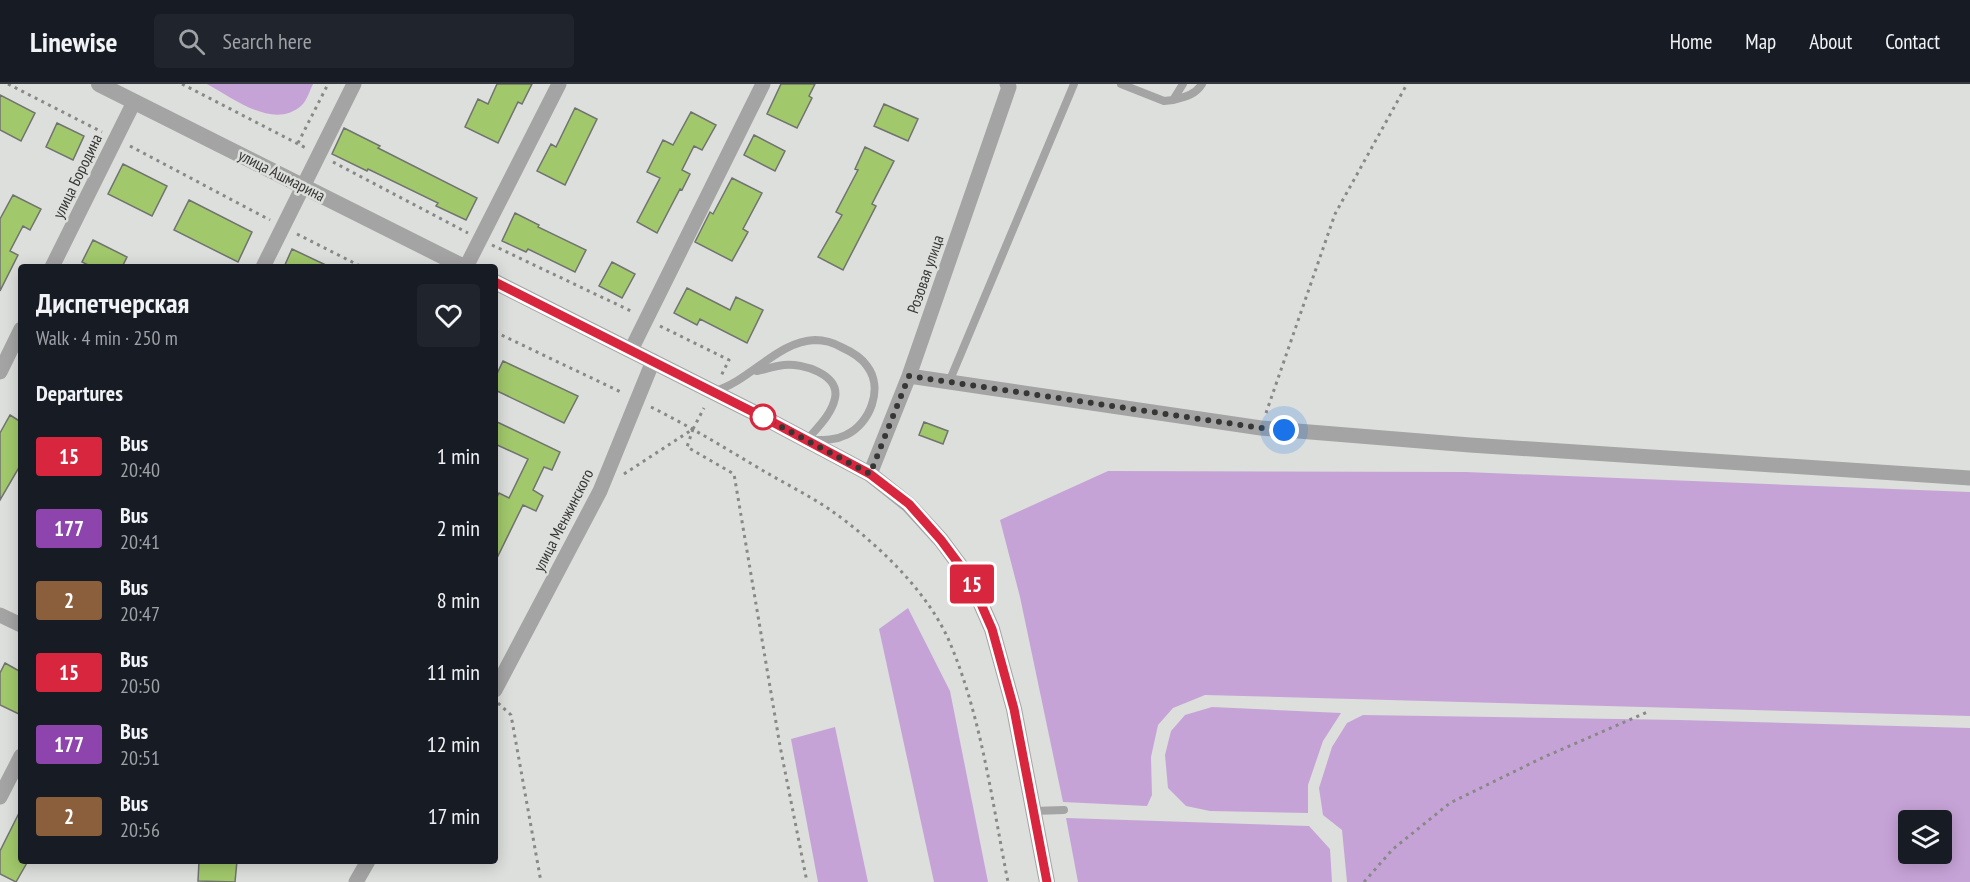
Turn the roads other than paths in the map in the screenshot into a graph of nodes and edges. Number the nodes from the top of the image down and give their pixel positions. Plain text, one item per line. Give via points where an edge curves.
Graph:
1 (99, 84) edge
2 (354, 84) edge
3 (559, 84) edge
4 (764, 84) edge
5 (1074, 84) edge
6 (1121, 84) edge
7 (1183, 84) edge
8 (1202, 84) edge
9 (1008, 85) edge
10 (120, 89) edge
11 (1173, 100) junction
12 (134, 102) junction
13 (303, 186) junction
14 (54, 264) edge
15 (264, 264) edge
16 (459, 264) edge
17 (467, 264) edge
18 (498, 284) edge
19 (18, 335) edge
20 (631, 350) junction
21 (653, 361) junction
22 (0, 372) edge
23 (752, 372) junction
24 (909, 376) junction
25 (949, 382) junction
26 (713, 392) junction
27 (807, 440) junction
28 (870, 474) junction
29 (1970, 478) edge
30 (0, 615) edge
31 (18, 624) edge
32 (498, 684) edge
33 (18, 762) edge
34 (0, 797) edge
35 (1064, 810) dead end
36 (1033, 811) junction
37 (367, 864) edge
38 (356, 882) edge
39 (1047, 882) edge

1 - 10 street, улица Ашмарина
2 - 13 street
3 - 17 street
4 - 20 street
5 - 25 lane
6 - 11 lane via 1164,101
7 - 11 lane
8 - 11 lane via 1198,91
9 - 24 street, Розовая улица
10 - 12 street, улица Ашмарина
12 - 13 street, улица Ашмарина
12 - 14 street, улица Бородина
13 - 15 street
13 - 16 street, улица Ашмарина
18 - 20 street
19 - 22 street
20 - 21 street
21 - 26 street
21 - 32 street, улица Менжинского via 600,491
23 - 26 lane
23 - 27 lane via 796,365 833,383 836,390 832,407
23 - 27 lane via 784,350 816,340 834,343 867,365 874,380 873,400 860,426 836,438
24 - 25 street
24 - 28 street, Розовая улица
25 - 29 street via 1261,428
26 - 27 street
27 - 28 street
28 - 36 street via 909,504 970,579 996,640 1014,709
30 - 31 street
33 - 34 street
35 - 36 lane
36 - 39 street
37 - 38 street

